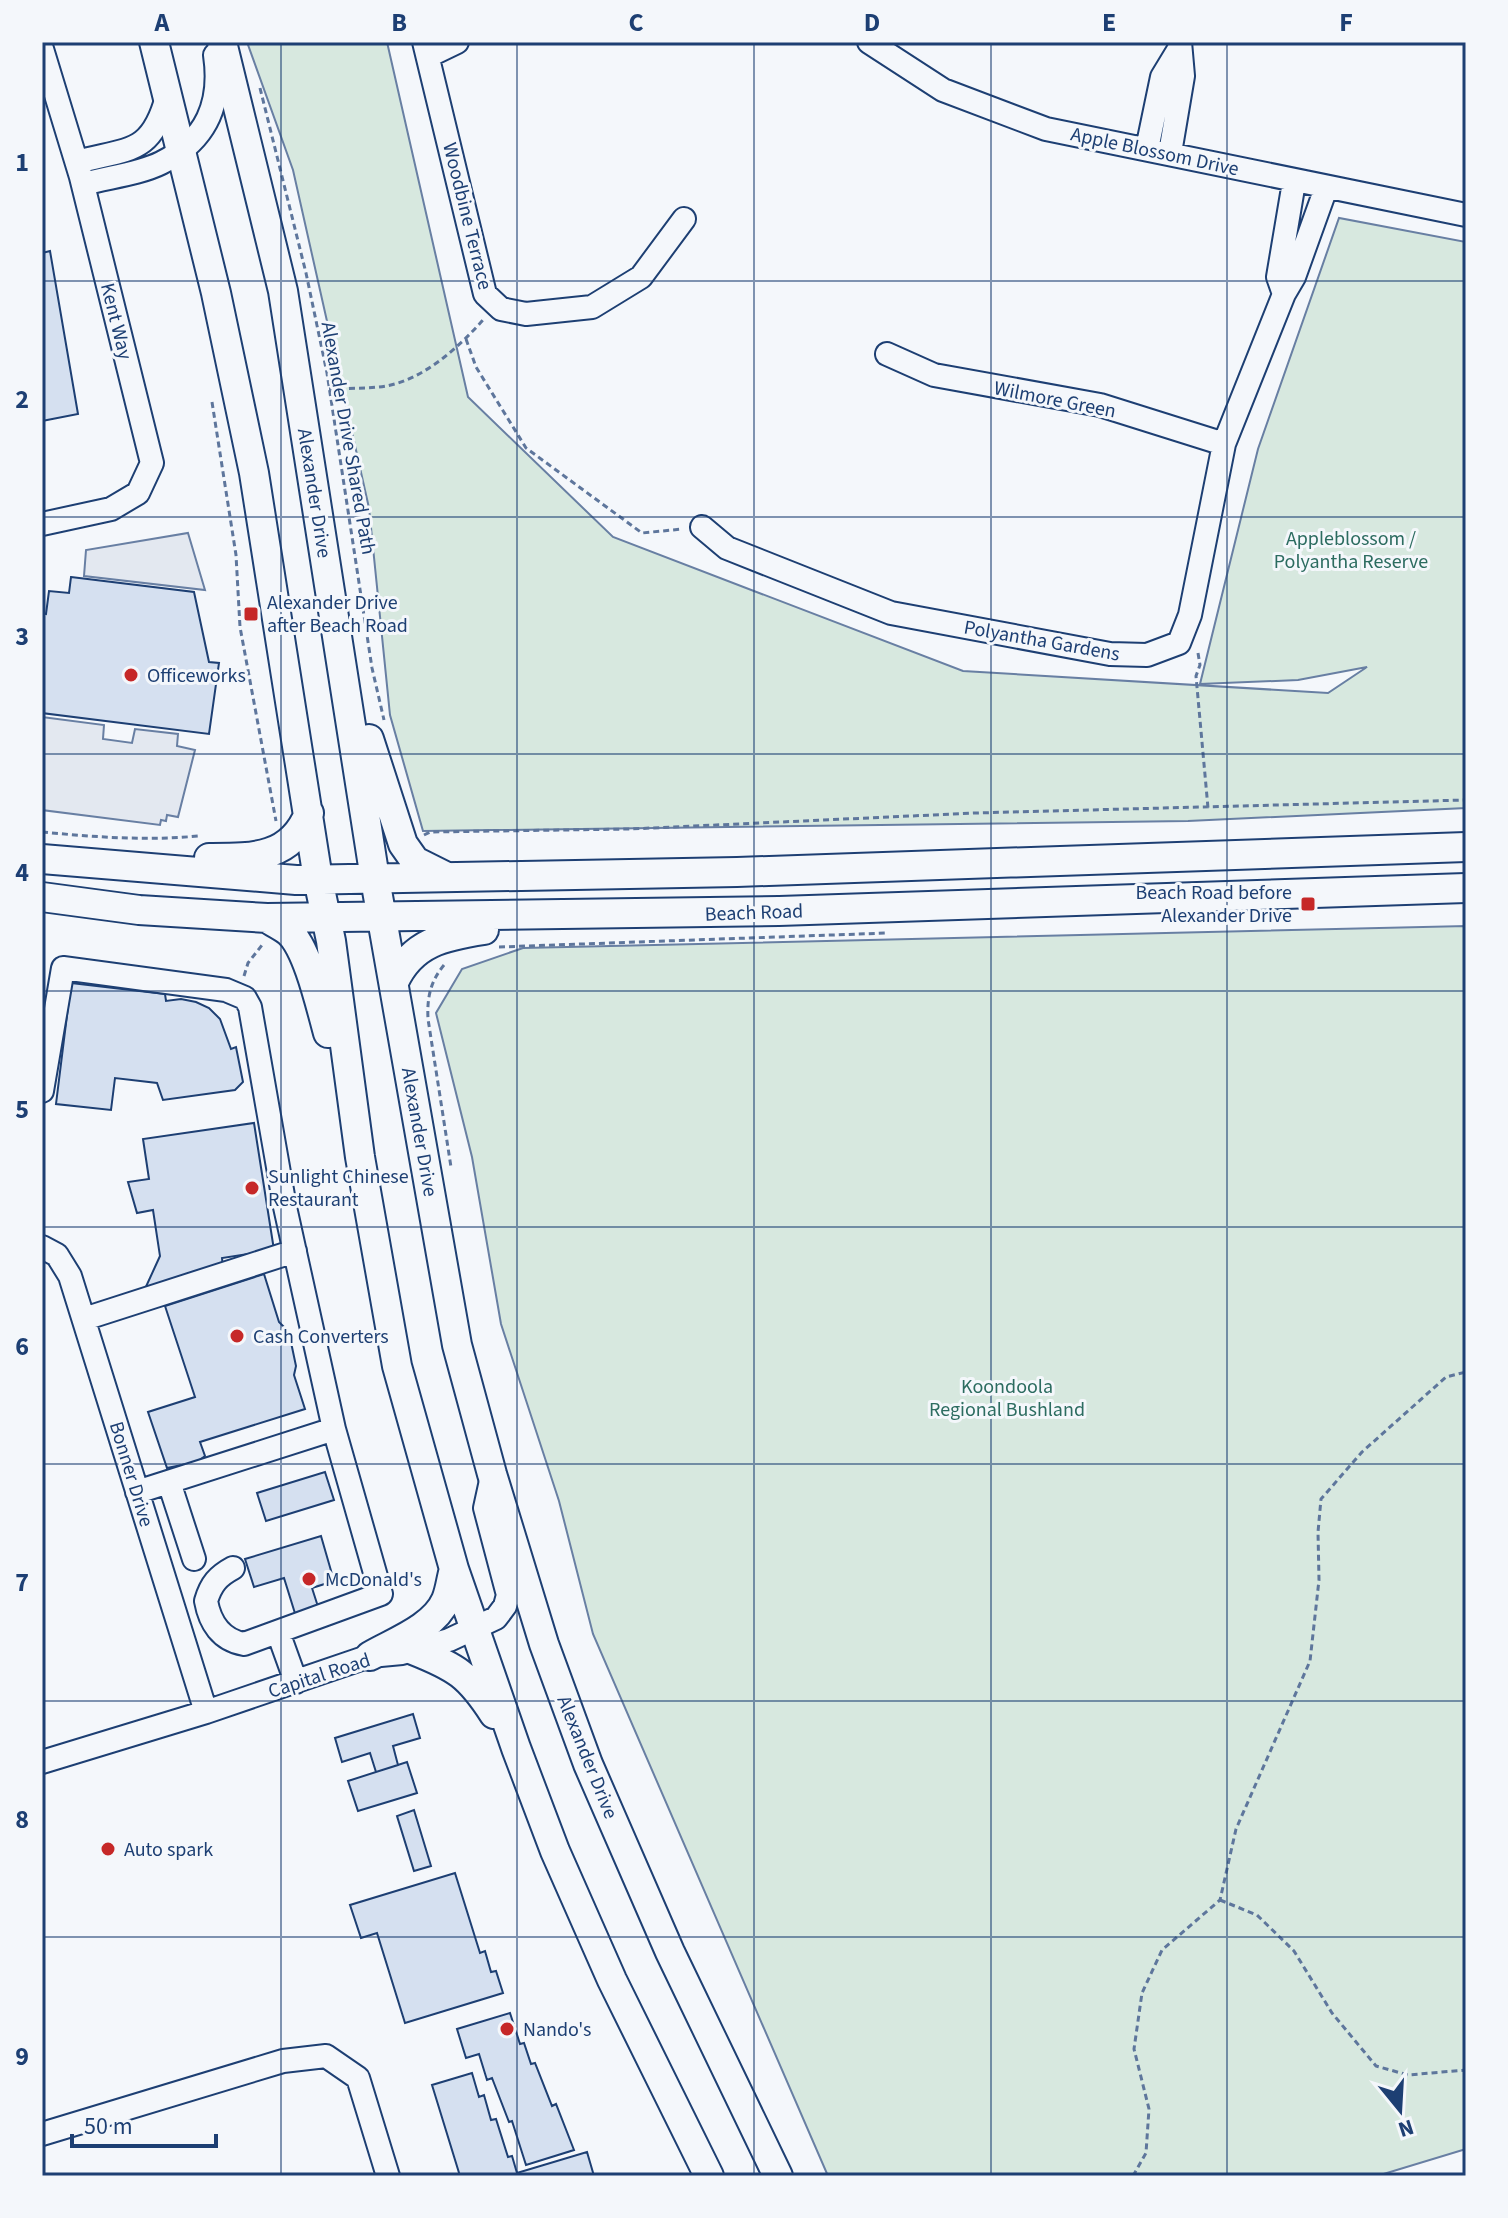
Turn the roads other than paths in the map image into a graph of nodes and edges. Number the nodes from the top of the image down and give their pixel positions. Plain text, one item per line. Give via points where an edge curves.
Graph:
1 (154, 42) edge
2 (214, 42) edge
3 (222, 42) edge
4 (457, 42) edge
5 (869, 42) edge
6 (1180, 45) edge
7 (42, 49) edge
8 (426, 49) edge
9 (167, 96) junction
10 (1147, 149) junction
11 (181, 150) junction
12 (1170, 153) junction
13 (77, 162) junction
14 (1294, 182) junction
15 (83, 184) junction
16 (1326, 188) junction
17 (1464, 213) edge
18 (684, 219) dead end
19 (1284, 294) junction
20 (887, 354) dead end
21 (1224, 444) junction
22 (42, 524) edge
23 (702, 527) road end
24 (334, 615) junction
25 (309, 813) junction
26 (1466, 847) edge
27 (42, 859) edge
28 (73, 862) junction
29 (445, 876) junction
30 (318, 879) junction
31 (375, 879) junction
32 (1466, 888) edge
33 (42, 897) edge
34 (631, 915) junction
35 (325, 917) junction
36 (383, 917) junction
37 (264, 932) junction
38 (394, 982) junction
39 (42, 1091) edge
40 (360, 1157) junction
41 (42, 1247) edge
42 (295, 1251) junction
43 (84, 1319) junction
44 (334, 1429) junction
45 (492, 1474) junction
46 (169, 1482) junction
47 (137, 1492) junction
48 (194, 1559) dead end
49 (233, 1568) dead end
50 (454, 1569) junction
51 (474, 1627) junction
52 (278, 1632) junction
53 (413, 1650) junction
54 (370, 1656) junction
55 (296, 1682) junction
56 (206, 1712) junction
57 (516, 1748) junction
58 (42, 1762) edge
59 (42, 2134) edge
60 (388, 2176) edge
61 (709, 2176) edge
62 (778, 2176) edge

1 - 9 main road
2 - 11 street via 219,79 213,112
3 - 24 main road, Alexander Drive via 283,291
4 - 8 street
5 - 10 street, Apple Blossom Drive via 958,96 1046,129
6 - 10 street via 1162,77
6 - 12 street via 1183,76
7 - 13 street, Kent Way
8 - 18 street, Woodbine Terrace via 485,294 501,309 526,314 592,307 641,277
9 - 11 main road
9 - 13 street via 160,123 147,141
10 - 12 street, Apple Blossom Drive
11 - 15 street via 160,164
11 - 25 main road via 254,473
12 - 14 street, Apple Blossom Drive
13 - 15 street, Kent Way
14 - 16 street, Apple Blossom Drive
14 - 19 street, Polyantha Gardens via 1278,277
15 - 22 street, Kent Way via 152,463 138,493 111,509
16 - 17 street, Apple Blossom Drive
16 - 19 street, Polyantha Gardens
19 - 21 street, Polyantha Gardens
20 - 21 street, Wilmore Green via 934,375 1100,405
21 - 23 street, Polyantha Gardens via 1190,615 1179,643 1147,655 1110,654 891,613 727,548
24 - 29 main road via 403,844 415,861
24 - 31 main road, Alexander Drive
25 - 28 main road via 290,843 266,854 123,855
25 - 30 main road
26 - 29 main road, Beach Road via 737,872
27 - 28 main road, Beach Road
28 - 30 main road, Beach Road
29 - 31 main road, Beach Road
30 - 31 main road, Beach Road
30 - 35 main road
31 - 36 main road, Alexander Drive
32 - 34 main road, Beach Road
33 - 37 main road, Beach Road
34 - 36 main road, Beach Road
34 - 38 main road via 590,927 492,928 446,936 410,955
35 - 36 main road, Beach Road
35 - 37 main road, Beach Road
35 - 40 main road
36 - 38 main road, Alexander Drive
37 - 40 main road via 290,933 298,945 332,1046 339,1104
38 - 45 main road, Alexander Drive via 457,1345
39 - 42 street via 63,968 226,990 245,998
40 - 50 main road via 397,1366
41 - 43 street, Bonner Drive via 57,1255 70,1276
42 - 43 street
42 - 44 street
43 - 47 street, Bonner Drive
44 - 46 street
44 - 52 street via 381,1594
45 - 51 street, Capital Road via 485,1508 508,1595 496,1618
45 - 62 main road, Alexander Drive via 544,1644 588,1764 670,1952
46 - 47 street
46 - 48 street
47 - 56 street, Bonner Drive
49 - 52 street via 220,1575 206,1601 218,1632 244,1644
50 - 51 main road
50 - 54 main road via 445,1602 435,1615
51 - 53 street, Capital Road
51 - 57 main road
52 - 55 street
53 - 54 street, Capital Road
53 - 57 main road via 445,1663 473,1683
54 - 55 street, Capital Road
55 - 56 street, Capital Road
56 - 58 street, Capital Road
57 - 61 main road via 612,1980
59 - 60 street via 283,2061 326,2056 358,2078

